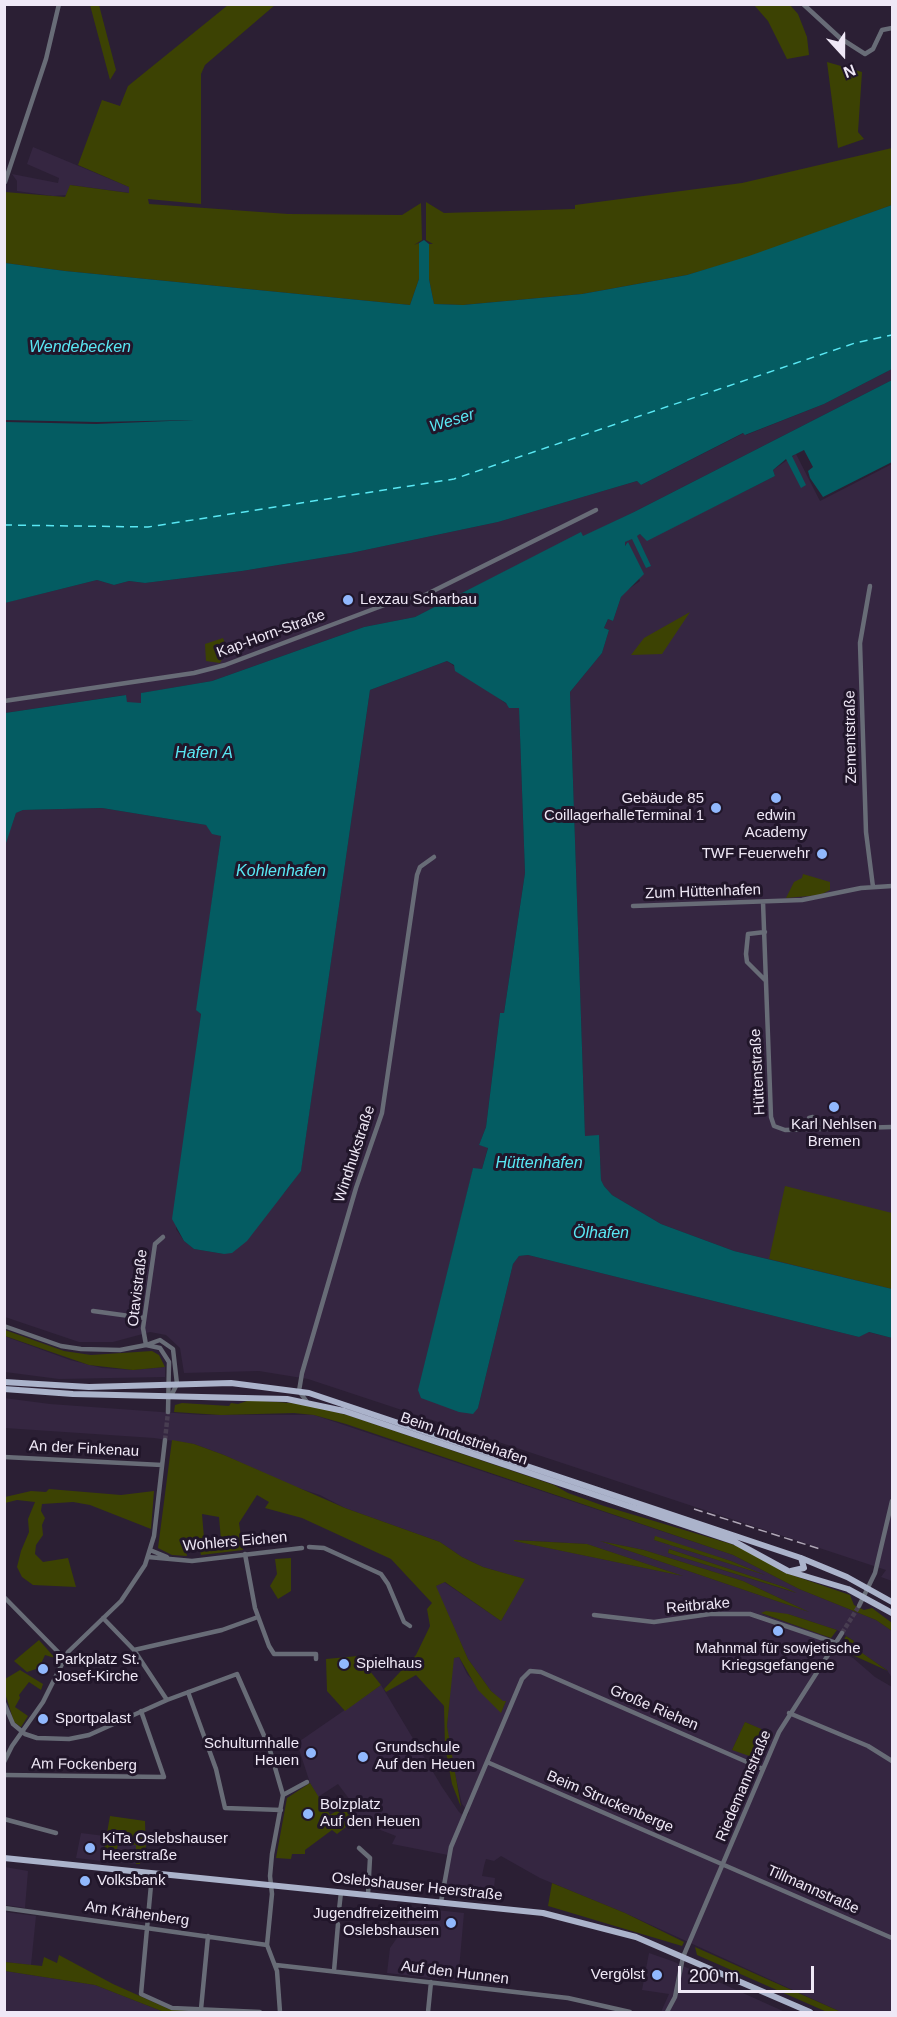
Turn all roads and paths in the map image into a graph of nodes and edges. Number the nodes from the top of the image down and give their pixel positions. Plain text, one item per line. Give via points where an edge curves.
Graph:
1 (59, 4) edge
2 (803, 4) edge
3 (892, 28) edge
4 (5, 182) edge
5 (596, 510) dead end
6 (870, 586) dead end
7 (4, 701) edge
8 (434, 857) dead end
9 (892, 886) edge
10 (873, 887) junction
11 (763, 902) junction
12 (633, 906) dead end
13 (765, 932) junction
14 (766, 981) junction
15 (892, 1127) edge
16 (828, 1129) junction
17 (809, 1130) junction
18 (163, 1237) dead end
19 (93, 1311) dead end
20 (144, 1318) junction
21 (4, 1326) edge
22 (146, 1345) junction
23 (4, 1382) edge
24 (173, 1384) junction
25 (241, 1384) junction
26 (4, 1389) edge
27 (299, 1391) junction
28 (231, 1395) junction
29 (171, 1396) junction
30 (287, 1399) junction
31 (307, 1402) junction
32 (168, 1412) tunnel mouth
33 (165, 1440) tunnel mouth
34 (4, 1457) edge
35 (162, 1466) junction
36 (892, 1501) edge
37 (309, 1547) dead end
38 (302, 1548) dead end
39 (150, 1550) junction
40 (246, 1554) junction
41 (148, 1557) junction
42 (169, 1558) junction
43 (801, 1558) junction
44 (788, 1571) junction
45 (869, 1589) junction
46 (4, 1597) edge
47 (865, 1597) junction
48 (892, 1602) edge
49 (859, 1606) tunnel mouth
50 (892, 1613) edge
51 (594, 1615) dead end
52 (258, 1617) junction
53 (103, 1618) junction
54 (410, 1626) dead end
55 (842, 1633) tunnel mouth
56 (836, 1643) junction
57 (134, 1650) junction
58 (64, 1658) junction
59 (316, 1659) dead end
60 (188, 1692) junction
61 (167, 1700) junction
62 (4, 1703) edge
63 (141, 1711) junction
64 (789, 1713) junction
65 (22, 1732) junction
66 (892, 1761) edge
67 (4, 1762) edge
68 (487, 1762) junction
69 (763, 1769) junction
70 (4, 1775) edge
71 (306, 1782) dead end
72 (283, 1796) junction
73 (281, 1810) junction
74 (4, 1819) edge
75 (56, 1833) dead end
76 (359, 1848) dead end
77 (4, 1858) edge
78 (723, 1864) junction
79 (152, 1874) junction
80 (271, 1885) junction
81 (341, 1892) junction
82 (368, 1894) junction
83 (441, 1902) junction
84 (4, 1908) edge
85 (339, 1910) dead end
86 (338, 1924) dead end
87 (147, 1927) junction
88 (208, 1936) junction
89 (892, 1938) edge
90 (267, 1945) junction
91 (683, 1957) junction
92 (276, 1965) junction
93 (334, 1971) junction
94 (431, 1982) junction
95 (201, 2009) junction
96 (630, 2012) edge
97 (260, 2013) edge
98 (280, 2013) edge
99 (428, 2013) edge
100 (667, 2013) edge
101 (810, 2013) edge

1 - 4 street via 46,59
2 - 3 street via 865,54 873,49 882,30
5 - 7 street, Kap-Horn-Straße via 421,597 395,601 225,665
6 - 10 street, Zementstraße via 860,643 865,825
8 - 27 street, Windhukstraße via 420,867 417,875 382,1113 342,1236
9 - 10 street, Zum Hüttenhafen
10 - 11 street, Zum Hüttenhafen via 802,900
11 - 12 street, Zum Hüttenhafen
11 - 13 street, Hüttenstraße
13 - 14 street, Hüttenstraße
13 - 14 street via 748,934 747,962
14 - 17 street, Hüttenstraße via 771,1118 778,1129
15 - 16 street, Hüttenstraße
16 - 17 street, Hüttenstraße
16 - 17 street, Hüttenstraße via 813,1117 808,1118
18 - 20 street, Otavistraße via 155,1244
19 - 20 street
20 - 22 street, Otavistraße
21 - 22 street via 81,1349 120,1350
22 - 24 street via 160,1348 166,1354
22 - 24 street via 156,1340 170,1345 175,1354
23 - 24 main road, Beim Industriehafen via 89,1387
24 - 25 main road, Beim Industriehafen
24 - 29 street
25 - 27 main road, Beim Industriehafen
25 - 28 main road
26 - 29 main road, Beim Industriehafen
27 - 30 street
27 - 31 street
27 - 43 main road, Beim Industriehafen
28 - 29 main road, Beim Industriehafen
28 - 30 main road, Beim Industriehafen
29 - 32 street
30 - 31 main road, Beim Industriehafen
31 - 44 main road, Beim Industriehafen via 735,1542
33 - 35 street
34 - 35 street, An der Finkenau
35 - 39 street
36 - 45 street
37 - 54 street, Wohlers Eichen via 324,1548 381,1574 404,1622
38 - 40 street, Wohlers Eichen
39 - 41 street
39 - 42 street, Wohlers Eichen
40 - 42 street, Wohlers Eichen via 192,1561
40 - 52 street
41 - 42 street, Wohlers Eichen
41 - 53 street via 131,1588
43 - 44 main road via 803,1570
43 - 45 main road, Beim Industriehafen
44 - 47 main road, Beim Industriehafen
45 - 47 street
45 - 48 main road, Beim Industriehafen
46 - 58 street
47 - 49 street
47 - 50 main road, Beim Industriehafen
51 - 56 street, Reitbrake via 654,1622 710,1614 750,1614
52 - 57 street via 222,1630
52 - 59 street via 274,1654 316,1654
53 - 57 street
53 - 58 street
55 - 56 street, Riedemannstraße
56 - 64 street, Riedemannstraße
57 - 61 street
58 - 65 street via 43,1702
60 - 61 street
60 - 72 street via 237,1674 269,1747
60 - 73 street via 216,1769 225,1808
61 - 63 street
62 - 65 street via 13,1724
63 - 65 street via 79,1738 38,1738
63 - 70 street, Am Fockenberg via 164,1778
64 - 66 street via 868,1746
64 - 69 street, Riedemannstraße
65 - 67 street
68 - 69 street, Große Riehen via 522,1679 534,1670
68 - 78 street, Beim Struckenberge
68 - 83 street via 451,1847
69 - 78 street, Riedemannstraße
71 - 72 street
72 - 73 street
73 - 80 street via 273,1845
74 - 75 street
76 - 82 street via 370,1858
77 - 79 main road, Oslebshauser Heerstraße
78 - 89 street, Tillmannstraße
78 - 91 street, Riedemannstraße
79 - 80 main road, Oslebshauser Heerstraße
79 - 87 street
80 - 81 main road, Oslebshauser Heerstraße
80 - 90 street
81 - 82 main road, Oslebshauser Heerstraße
81 - 85 street
82 - 83 main road, Oslebshauser Heerstraße
83 - 91 main road, Oslebshauser Heerstraße via 567,1918 636,1937
84 - 87 street, Am Krähenberg
86 - 93 street
87 - 88 street, Am Krähenberg
87 - 95 street via 141,1994 177,2008
88 - 90 street, Am Krähenberg
88 - 95 street
90 - 92 street
91 - 100 street, Riedemannstraße via 675,1997
91 - 101 main road, Oslebshauser Heerstraße
92 - 93 street, Auf den Hunnen
92 - 98 street
93 - 94 street, Auf den Hunnen
94 - 96 street, Auf den Hunnen via 568,1998
94 - 99 street
95 - 97 street

